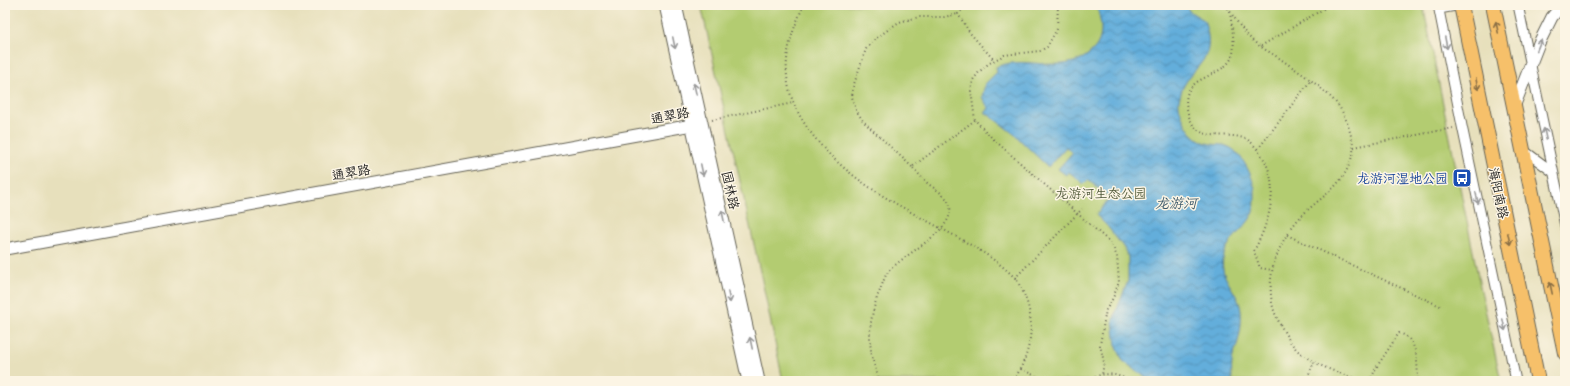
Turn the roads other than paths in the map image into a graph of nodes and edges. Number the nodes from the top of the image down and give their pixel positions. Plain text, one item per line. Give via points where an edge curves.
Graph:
1 (665, 5) edge
2 (676, 5) edge
3 (1461, 5) edge
4 (1493, 5) edge
5 (1518, 5) edge
6 (1562, 5) edge
7 (1438, 7) edge
8 (1531, 66) junction
9 (1514, 107) junction
10 (697, 124) junction
11 (1522, 149) junction
12 (1554, 172) junction
13 (1565, 226) edge
14 (5, 249) edge
15 (1565, 353) edge
16 (748, 381) edge
17 (759, 381) edge
18 (1516, 381) edge
19 (1538, 381) edge

1 -> 10 street, 园林路
10 -> 2 street, 园林路
3 - 7 street
3 -> 19 main road, 海阳南路
9 -> 4 main road
5 - 8 street
8 -> 6 street via 1552,17
7 -> 18 street
8 - 9 street
12 -> 8 street
9 - 11 main road
10 - 14 street, 通翠路
10 -> 16 street, 园林路
17 -> 10 street, 园林路
11 - 12 street
15 -> 11 main road
12 - 13 street

